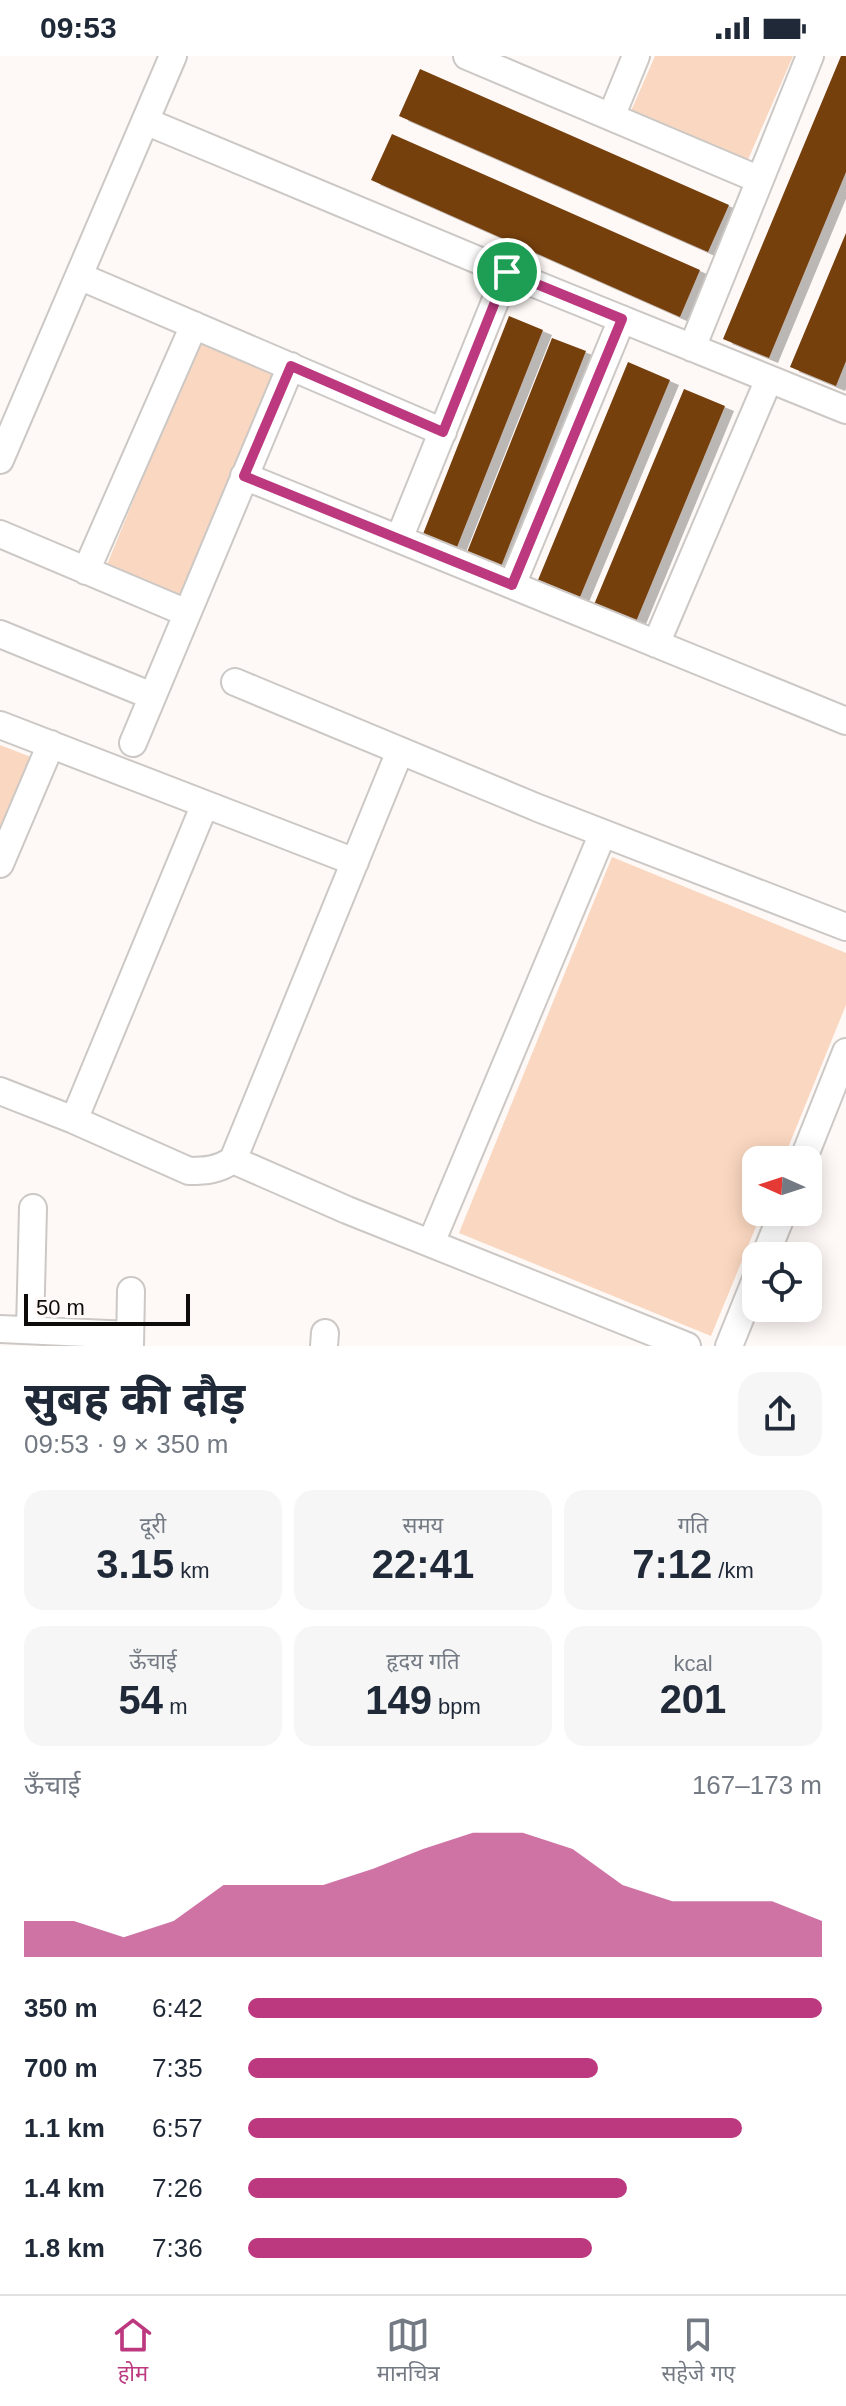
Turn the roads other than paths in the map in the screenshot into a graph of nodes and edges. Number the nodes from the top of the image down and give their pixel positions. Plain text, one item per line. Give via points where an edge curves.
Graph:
1 (173, 56) edge
2 (467, 56) edge
3 (636, 56) edge
4 (810, 56) edge
5 (611, 117) junction
6 (145, 121) junction
7 (760, 180) junction
8 (507, 272) junction
9 (79, 276) junction
10 (622, 319) junction
11 (194, 325) junction
12 (692, 348) junction
13 (291, 366) junction
14 (769, 379) junction
15 (846, 410) edge
16 (443, 432) junction
17 (0, 460) edge
18 (244, 476) junction
19 (0, 534) edge
20 (399, 539) junction
21 (86, 571) junction
22 (512, 585) junction
23 (187, 613) junction
24 (0, 634) edge
25 (656, 644) junction
26 (235, 682) dead end
27 (152, 696) junction
28 (846, 721) edge
29 (0, 725) edge
30 (133, 743) dead end
31 (51, 744) junction
32 (400, 751) junction
33 (205, 804) junction
34 (603, 833) junction
35 (355, 862) junction
36 (0, 864) edge
37 (846, 927) edge
38 (846, 1052) edge
39 (0, 1091) edge
40 (74, 1120) junction
41 (809, 1146) edge
42 (233, 1160) junction
43 (33, 1208) dead end
44 (431, 1243) junction
45 (131, 1291) dead end
46 (742, 1314) edge
47 (0, 1329) edge
48 (30, 1330) junction
49 (130, 1340) edge
50 (687, 1346) edge
51 (729, 1346) edge

1 - 6 street
2 - 5 street
3 - 5 street
4 - 7 street
5 - 7 street
6 - 8 street
6 - 9 street
7 - 12 street
8 - 10 street
8 - 16 street
9 - 11 street
9 - 17 street
10 - 12 street
10 - 22 street
11 - 13 street
11 - 21 street
12 - 14 street
13 - 16 street
13 - 18 street
14 - 15 street
14 - 25 street
16 - 20 street
18 - 20 street
18 - 23 street
19 - 21 street
20 - 22 street
21 - 23 street
22 - 25 street
23 - 27 street
24 - 27 street
25 - 28 street
26 - 32 street
27 - 30 street
29 - 31 street
31 - 33 street
31 - 36 street
32 - 34 street
32 - 35 street
33 - 35 street
33 - 40 street
34 - 37 street
34 - 44 street
35 - 42 street
38 - 41 street
39 - 40 street
40 - 42 street via 189,1171 223,1167
42 - 44 street
43 - 48 street
44 - 50 street
45 - 49 street
46 - 51 street
47 - 48 street
48 - 49 street

